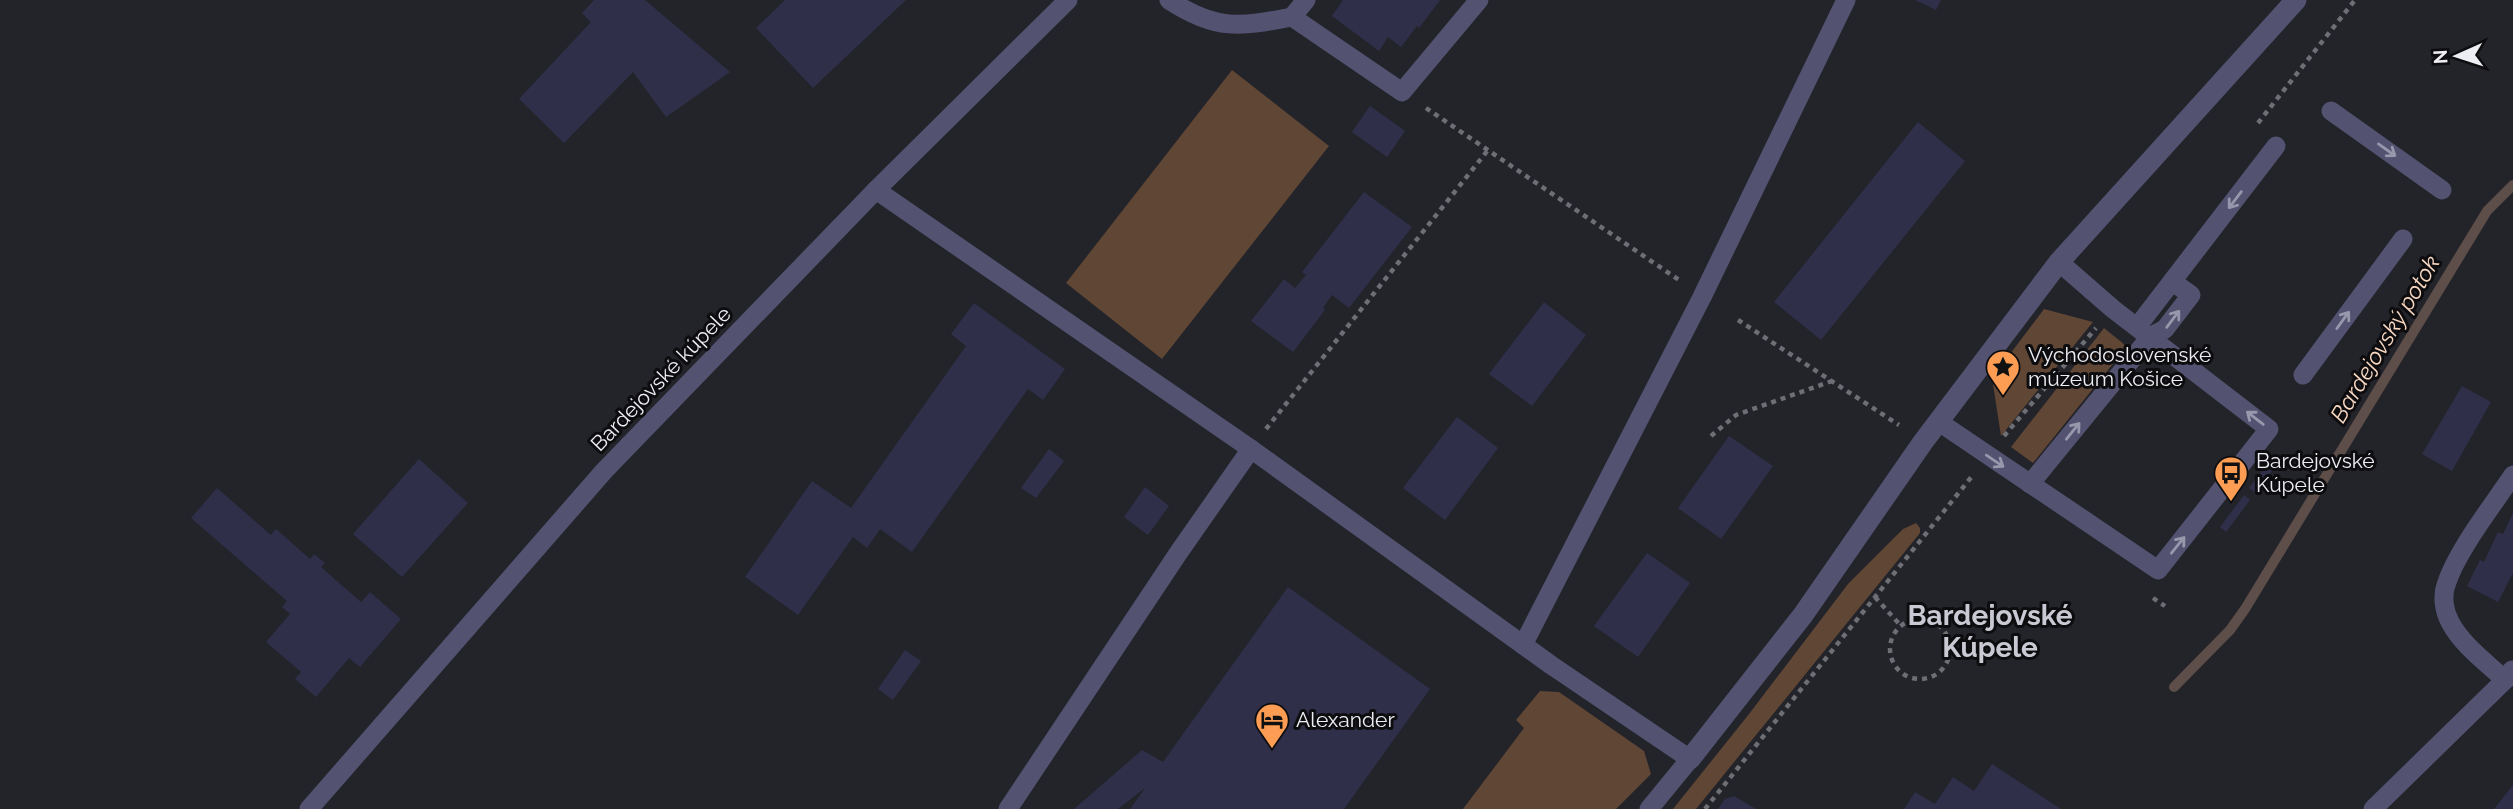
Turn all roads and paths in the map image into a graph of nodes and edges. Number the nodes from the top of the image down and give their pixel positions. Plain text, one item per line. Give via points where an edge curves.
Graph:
1 (1068, 0) edge
2 (1169, 0) edge
3 (1306, 0) edge
4 (1479, 0) edge
5 (1846, 0) edge
6 (2296, 0) edge
7 (1293, 17) junction
8 (1402, 92) junction
9 (2331, 111) dead end
10 (2276, 146) dead end
11 (1488, 150) junction
12 (876, 190) junction
13 (2442, 190) dead end
14 (2403, 239) dead end
15 (2059, 262) junction
16 (1681, 282) dead end
17 (2173, 282) junction
18 (2113, 309) junction
19 (1738, 320) dead end
20 (2143, 332) junction
21 (2303, 375) dead end
22 (1832, 381) junction
23 (1939, 422) junction
24 (1910, 433) dead end
25 (1711, 436) dead end
26 (1251, 449) junction
27 (1987, 456) junction
28 (2513, 475) edge
29 (2030, 484) junction
30 (1875, 597) junction
31 (1900, 626) junction
32 (1523, 645) junction
33 (2509, 675) edge
34 (1690, 759) junction
35 (315, 806) edge
36 (1008, 809) edge
37 (1649, 809) edge
38 (1705, 809) edge
39 (2373, 809) edge

1 - 12 lane, Bardejovské kúpele
2 - 7 lane via 1203,20 1230,25
3 - 7 lane
4 - 8 lane
5 - 32 lane via 1699,303
6 - 15 street
7 - 8 lane
8 - 11 path
9 -> 13 lane
10 -> 17 lane
11 - 16 path
11 - 26 path
12 - 26 lane
12 - 35 lane, Bardejovské kúpele via 604,471
21 -> 14 lane
15 - 18 lane
15 - 23 street
17 - 20 lane
20 -> 17 lane via 2165,329 2191,295
18 - 20 lane
18 - 27 path
19 - 22 path
29 -> 20 lane
29 -> 20 lane via 2158,569 2269,429
22 - 24 path
22 - 25 path via 1736,415
23 - 27 lane
23 - 34 street via 1803,615
26 - 32 lane
26 - 36 lane
27 -> 29 lane
27 - 30 path
28 - 33 lane via 2455,564 2444,603 2449,621 2465,643
30 - 31 path
30 - 38 path
31 - 31 path via 1891,653 1899,671 1907,677 1927,679 1944,669 1950,640 1938,624 1919,619
32 - 34 lane
33 - 39 lane
34 - 37 lane

